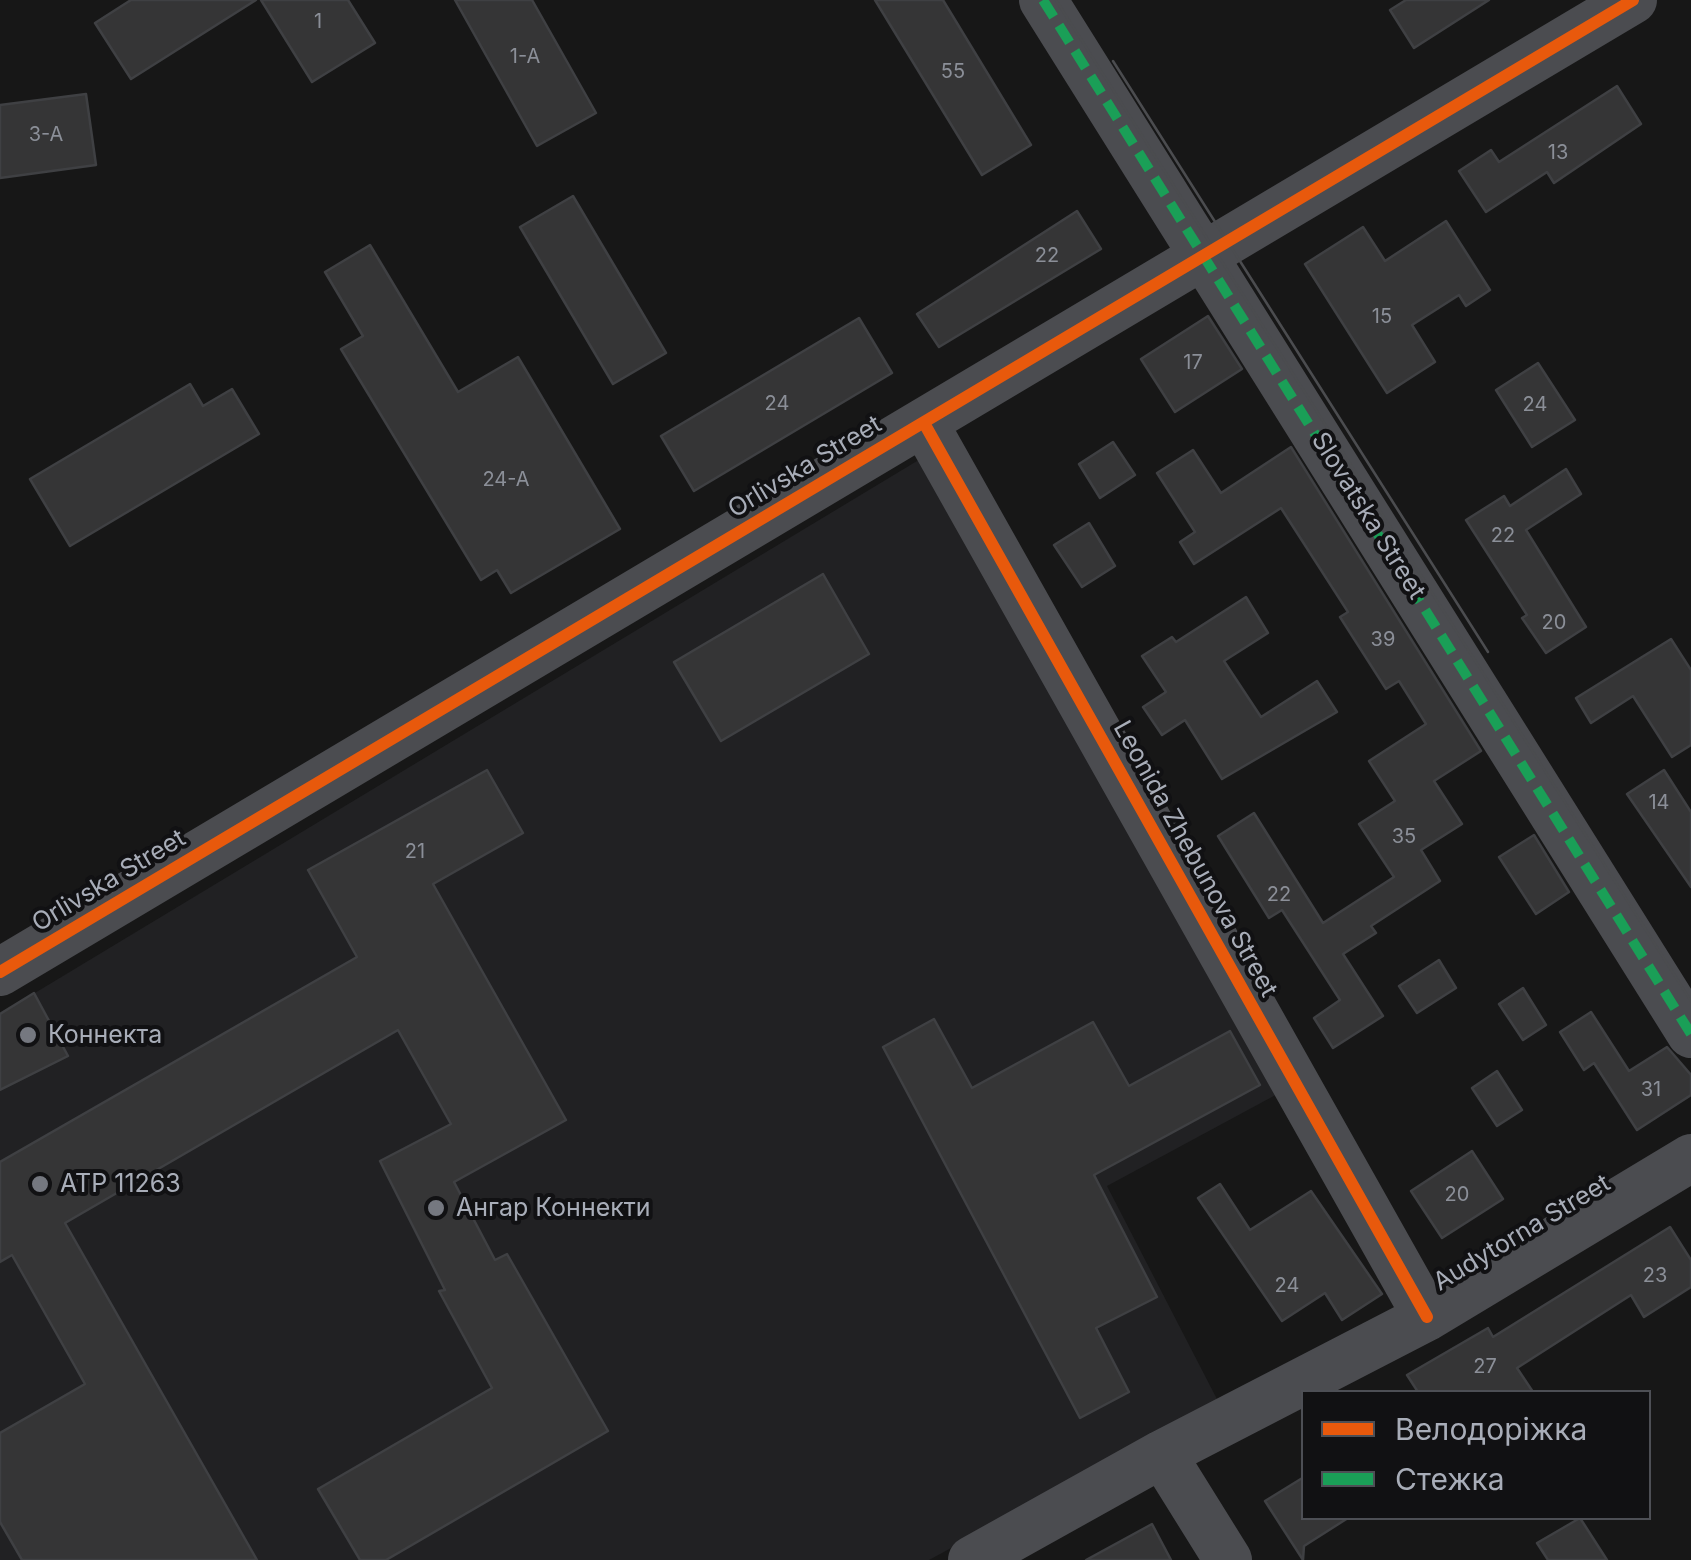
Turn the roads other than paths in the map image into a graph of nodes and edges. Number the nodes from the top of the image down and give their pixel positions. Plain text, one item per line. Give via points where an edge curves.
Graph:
1 (1043, 0) edge
2 (1633, 0) edge
3 (1205, 255) junction
4 (924, 423) junction
5 (0, 972) edge
6 (1691, 1034) edge
7 (1691, 1158) edge
8 (1427, 1317) junction
9 (1162, 1454) junction
10 (972, 1560) edge
11 (1228, 1560) edge

1 - 3 street, Slovatska Street
2 - 3 street, Orlivska Street
3 - 4 street, Orlivska Street
3 - 6 street, Slovatska Street
4 - 5 street, Orlivska Street
4 - 8 street, Leonida Zhebunova Street
7 - 8 street, Audytorna Street
8 - 9 street, Audytorna Street
9 - 10 street, Audytorna Street
9 - 11 street

